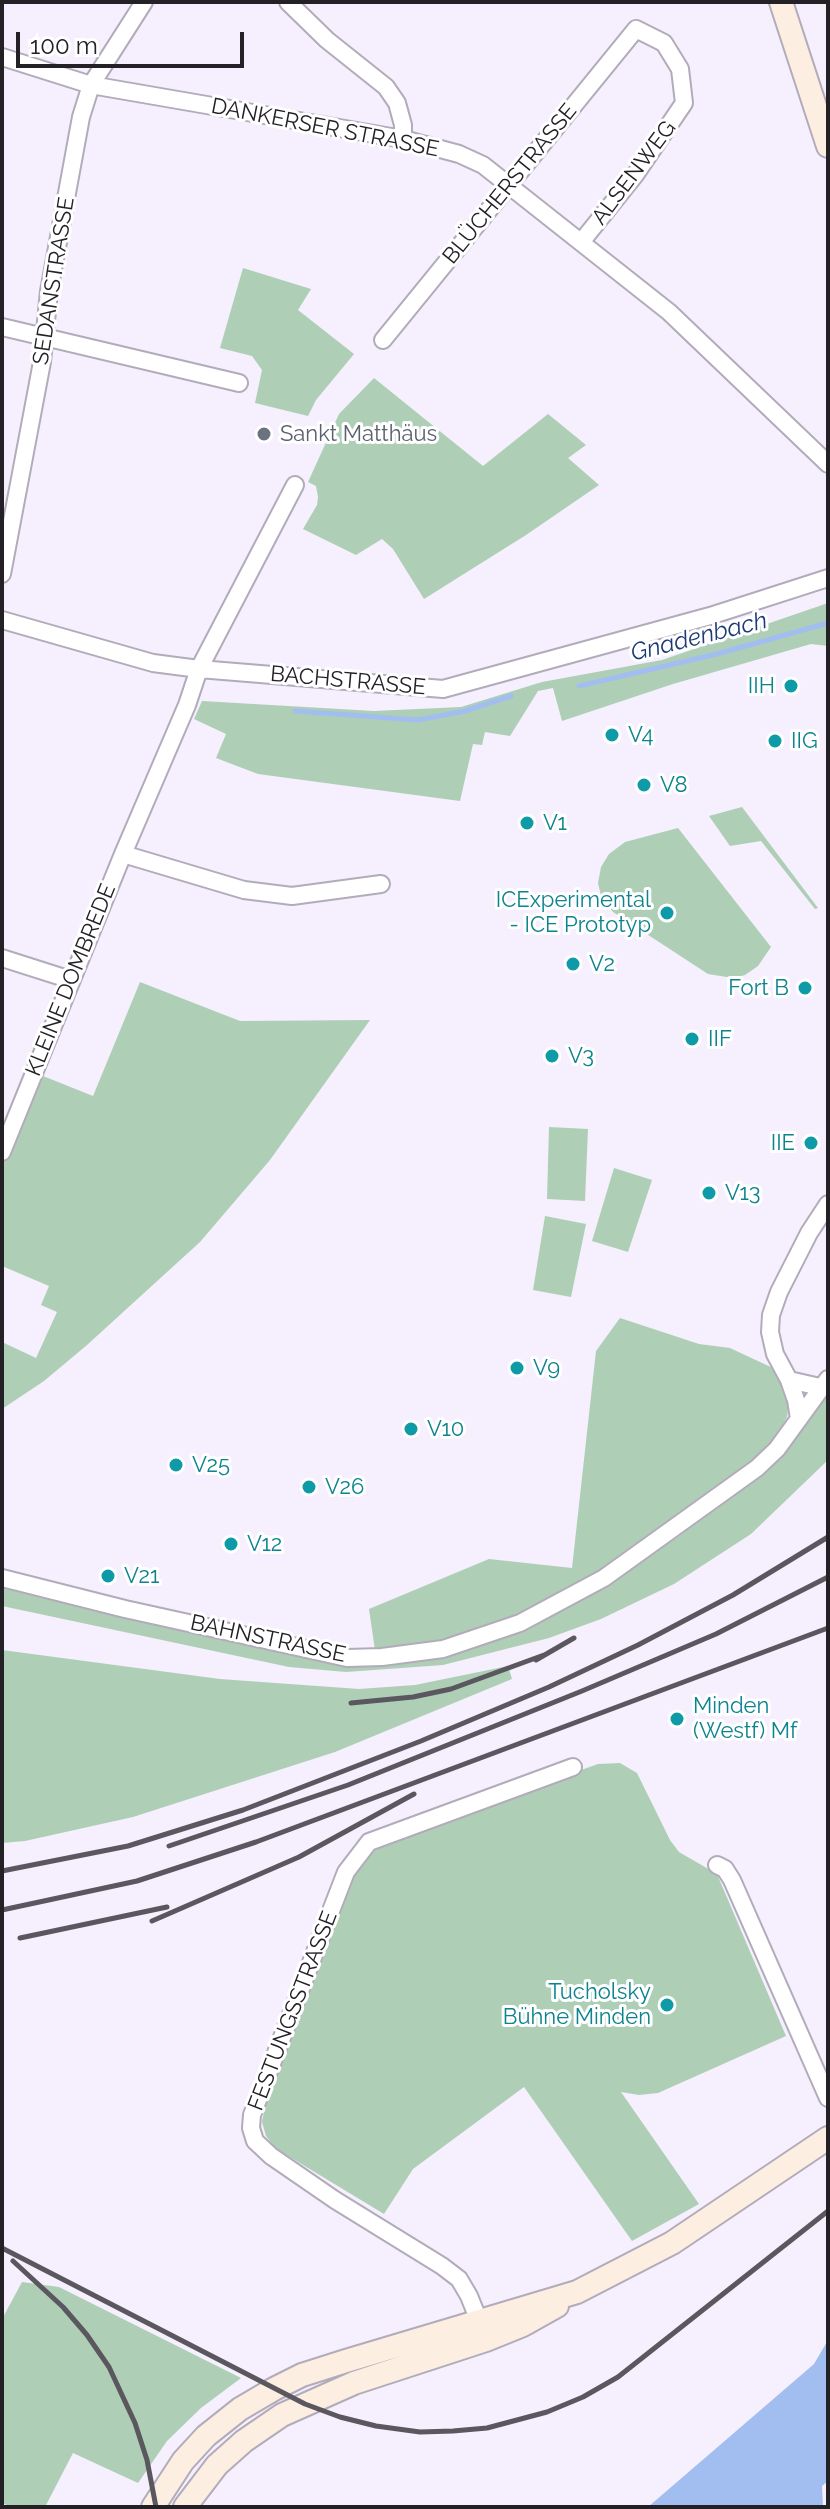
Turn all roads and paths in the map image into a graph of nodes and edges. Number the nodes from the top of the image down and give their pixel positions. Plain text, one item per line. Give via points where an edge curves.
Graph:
1 (144, 2) edge
2 (288, 2) edge
3 (781, 2) edge
4 (636, 29) joint
5 (2, 57) edge
6 (91, 85) junction
7 (403, 139) junction
8 (828, 146) edge
9 (510, 184) junction
10 (582, 241) junction
11 (2, 327) edge
12 (46, 338) junction
13 (383, 340) dead end
14 (239, 383) dead end
15 (828, 464) edge
16 (295, 485) dead end
17 (2, 574) edge
18 (828, 578) edge
19 (2, 620) edge
20 (199, 669) junction
21 (123, 854) junction
22 (381, 884) dead end
23 (2, 958) edge
24 (71, 980) junction
25 (2, 1152) edge
26 (828, 1204) edge
27 (789, 1380) junction
28 (824, 1383) edge
29 (799, 1419) junction
30 (2, 1578) edge
31 (573, 1767) dead end
32 (717, 1865) dead end
33 (828, 2098) edge
34 (828, 2138) edge
35 (482, 2330) junction
36 (346, 2361) junction
37 (354, 2383) junction
38 (153, 2507) edge
39 (185, 2507) edge

1 - 6 street, SEDANSTRASSE
2 - 7 street via 386,87 397,103
3 - 8 main road
4 - 9 street, BLÜCHERSTRASSE
4 - 10 street, ALSENWEG via 664,43 680,69 684,103
5 - 6 street, DANKERSER STRASSE
6 - 7 street, DANKERSER STRASSE
6 - 12 street, SEDANSTRASSE via 49,291
7 - 9 street, DANKERSER STRASSE via 459,154
9 - 10 street, DANKERSER STRASSE
9 - 13 street, BLÜCHERSTRASSE
10 - 15 street, DANKERSER STRASSE via 669,312
11 - 12 street
12 - 14 street
12 - 17 street, SEDANSTRASSE
16 - 20 street
18 - 20 street, BACHSTRASSE via 443,689
19 - 20 street, BACHSTRASSE via 153,663
20 - 21 street, KLEINE DOMBREDE
21 - 22 street via 244,890 280,895
21 - 24 street, KLEINE DOMBREDE
23 - 24 street
24 - 25 street, KLEINE DOMBREDE
26 - 27 street via 771,1315 775,1354
27 - 28 street
27 - 29 street
28 - 29 street, BAHNSTRASSE
29 - 30 street, BAHNSTRASSE via 757,1468 604,1578 520,1623 443,1649 347,1658
31 - 35 street, FESTUNGSSTRASSE via 369,1842 346,1872 252,2115 255,2141 271,2156 459,2279
32 - 33 street via 732,1880
34 - 35 main road via 672,2243 577,2292
35 - 36 main road
35 - 37 main road
36 - 37 main road
36 - 38 main road via 302,2375 240,2409 183,2461
37 - 39 main road via 282,2415 244,2441 217,2465

